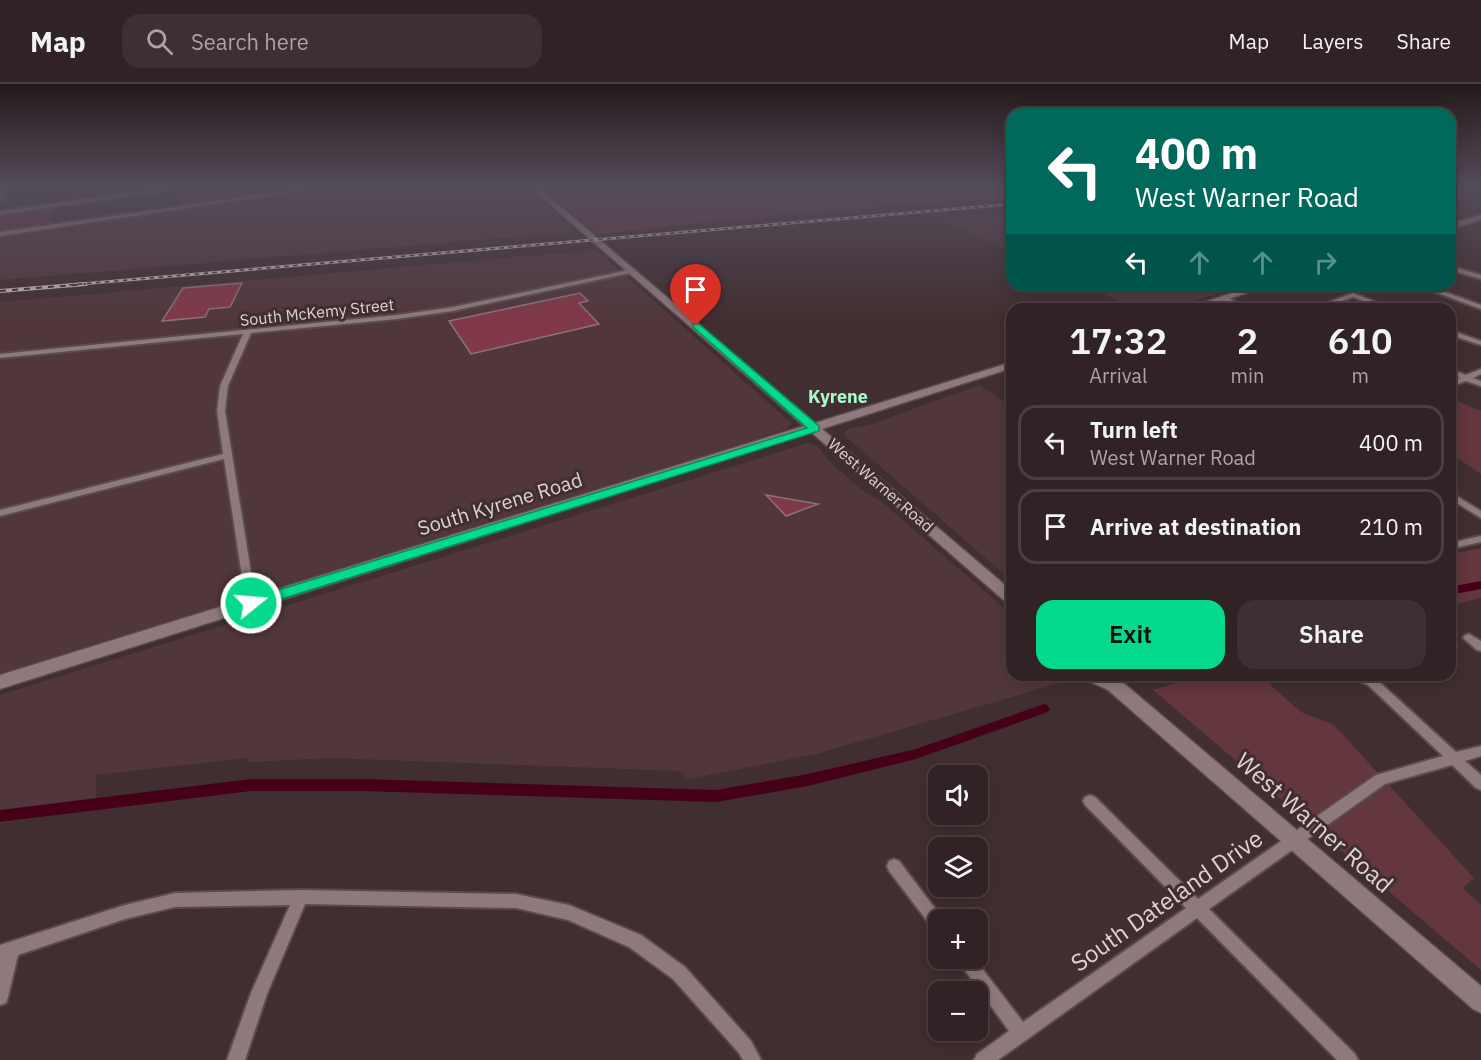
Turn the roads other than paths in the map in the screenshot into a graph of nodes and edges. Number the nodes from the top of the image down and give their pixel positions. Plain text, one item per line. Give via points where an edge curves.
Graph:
1 (23, 231) edge
2 (586, 231) edge
3 (0, 234) edge
4 (1456, 270) edge
5 (633, 271) junction
6 (1481, 277) edge
7 (1246, 291) edge
8 (1436, 291) edge
9 (1223, 298) junction
10 (1208, 303) edge
11 (1234, 303) edge
12 (1331, 303) edge
13 (1374, 303) edge
14 (1481, 307) edge
15 (248, 332) junction
16 (1456, 334) edge
17 (1481, 343) edge
18 (0, 356) edge
19 (1006, 367) edge
20 (1481, 371) edge
21 (1456, 373) edge
22 (1467, 378) junction
23 (1456, 383) edge
24 (1481, 384) edge
25 (815, 429) junction
26 (228, 455) junction
27 (1456, 499) edge
28 (0, 513) edge
29 (1481, 515) edge
30 (1481, 539) edge
31 (1456, 545) edge
32 (1006, 594) edge
33 (251, 603) junction
34 (1469, 638) dead end
35 (1481, 647) edge
36 (1112, 681) edge
37 (1370, 681) edge
38 (0, 682) edge
39 (1481, 751) edge
40 (1453, 758) junction
41 (1481, 784) edge
42 (1090, 801) dead end
43 (1294, 839) junction
44 (894, 866) dead end
45 (301, 897) junction
46 (1197, 907) junction
47 (928, 911) edge
48 (5, 951) edge
49 (972, 969) edge
50 (0, 998) edge
51 (1481, 1001) edge
52 (1020, 1032) junction
53 (236, 1060) edge
54 (752, 1060) edge
55 (983, 1060) edge
56 (1349, 1060) edge

1 - 3 street
2 - 5 main road, West Warner Road
4 - 6 street
5 - 15 street, South McKemy Street via 436,312
5 - 25 main road, West Warner Road
7 - 9 main road
8 - 14 street
9 - 10 main road
9 - 11 street
12 - 13 street via 1353,295
15 - 18 street, South McKemy Street
15 - 26 street via 222,395
16 - 17 street
19 - 25 main road, South Kyrene Road
20 - 22 street
21 - 22 street
22 - 23 street
22 - 24 street
25 - 32 main road, West Warner Road
25 - 33 main road, South Kyrene Road
26 - 28 street
26 - 33 street
27 - 29 street
30 - 31 street
33 - 38 main road, South Kyrene Road
34 - 35 street
36 - 43 main road, West Warner Road
37 - 40 street
39 - 40 street, South Dateland Drive
40 - 41 street
40 - 43 street, South Dateland Drive via 1381,779
42 - 46 street
43 - 46 street, South Dateland Drive
43 - 51 main road, West Warner Road
44 - 47 street
45 - 48 street via 176,900 125,912
45 - 53 street via 259,993
45 - 54 street via 516,901 569,913 635,941 679,974 745,1047
46 - 52 street, South Dateland Drive
46 - 56 street
48 - 50 street
49 - 52 street
52 - 55 street, South Dateland Drive

